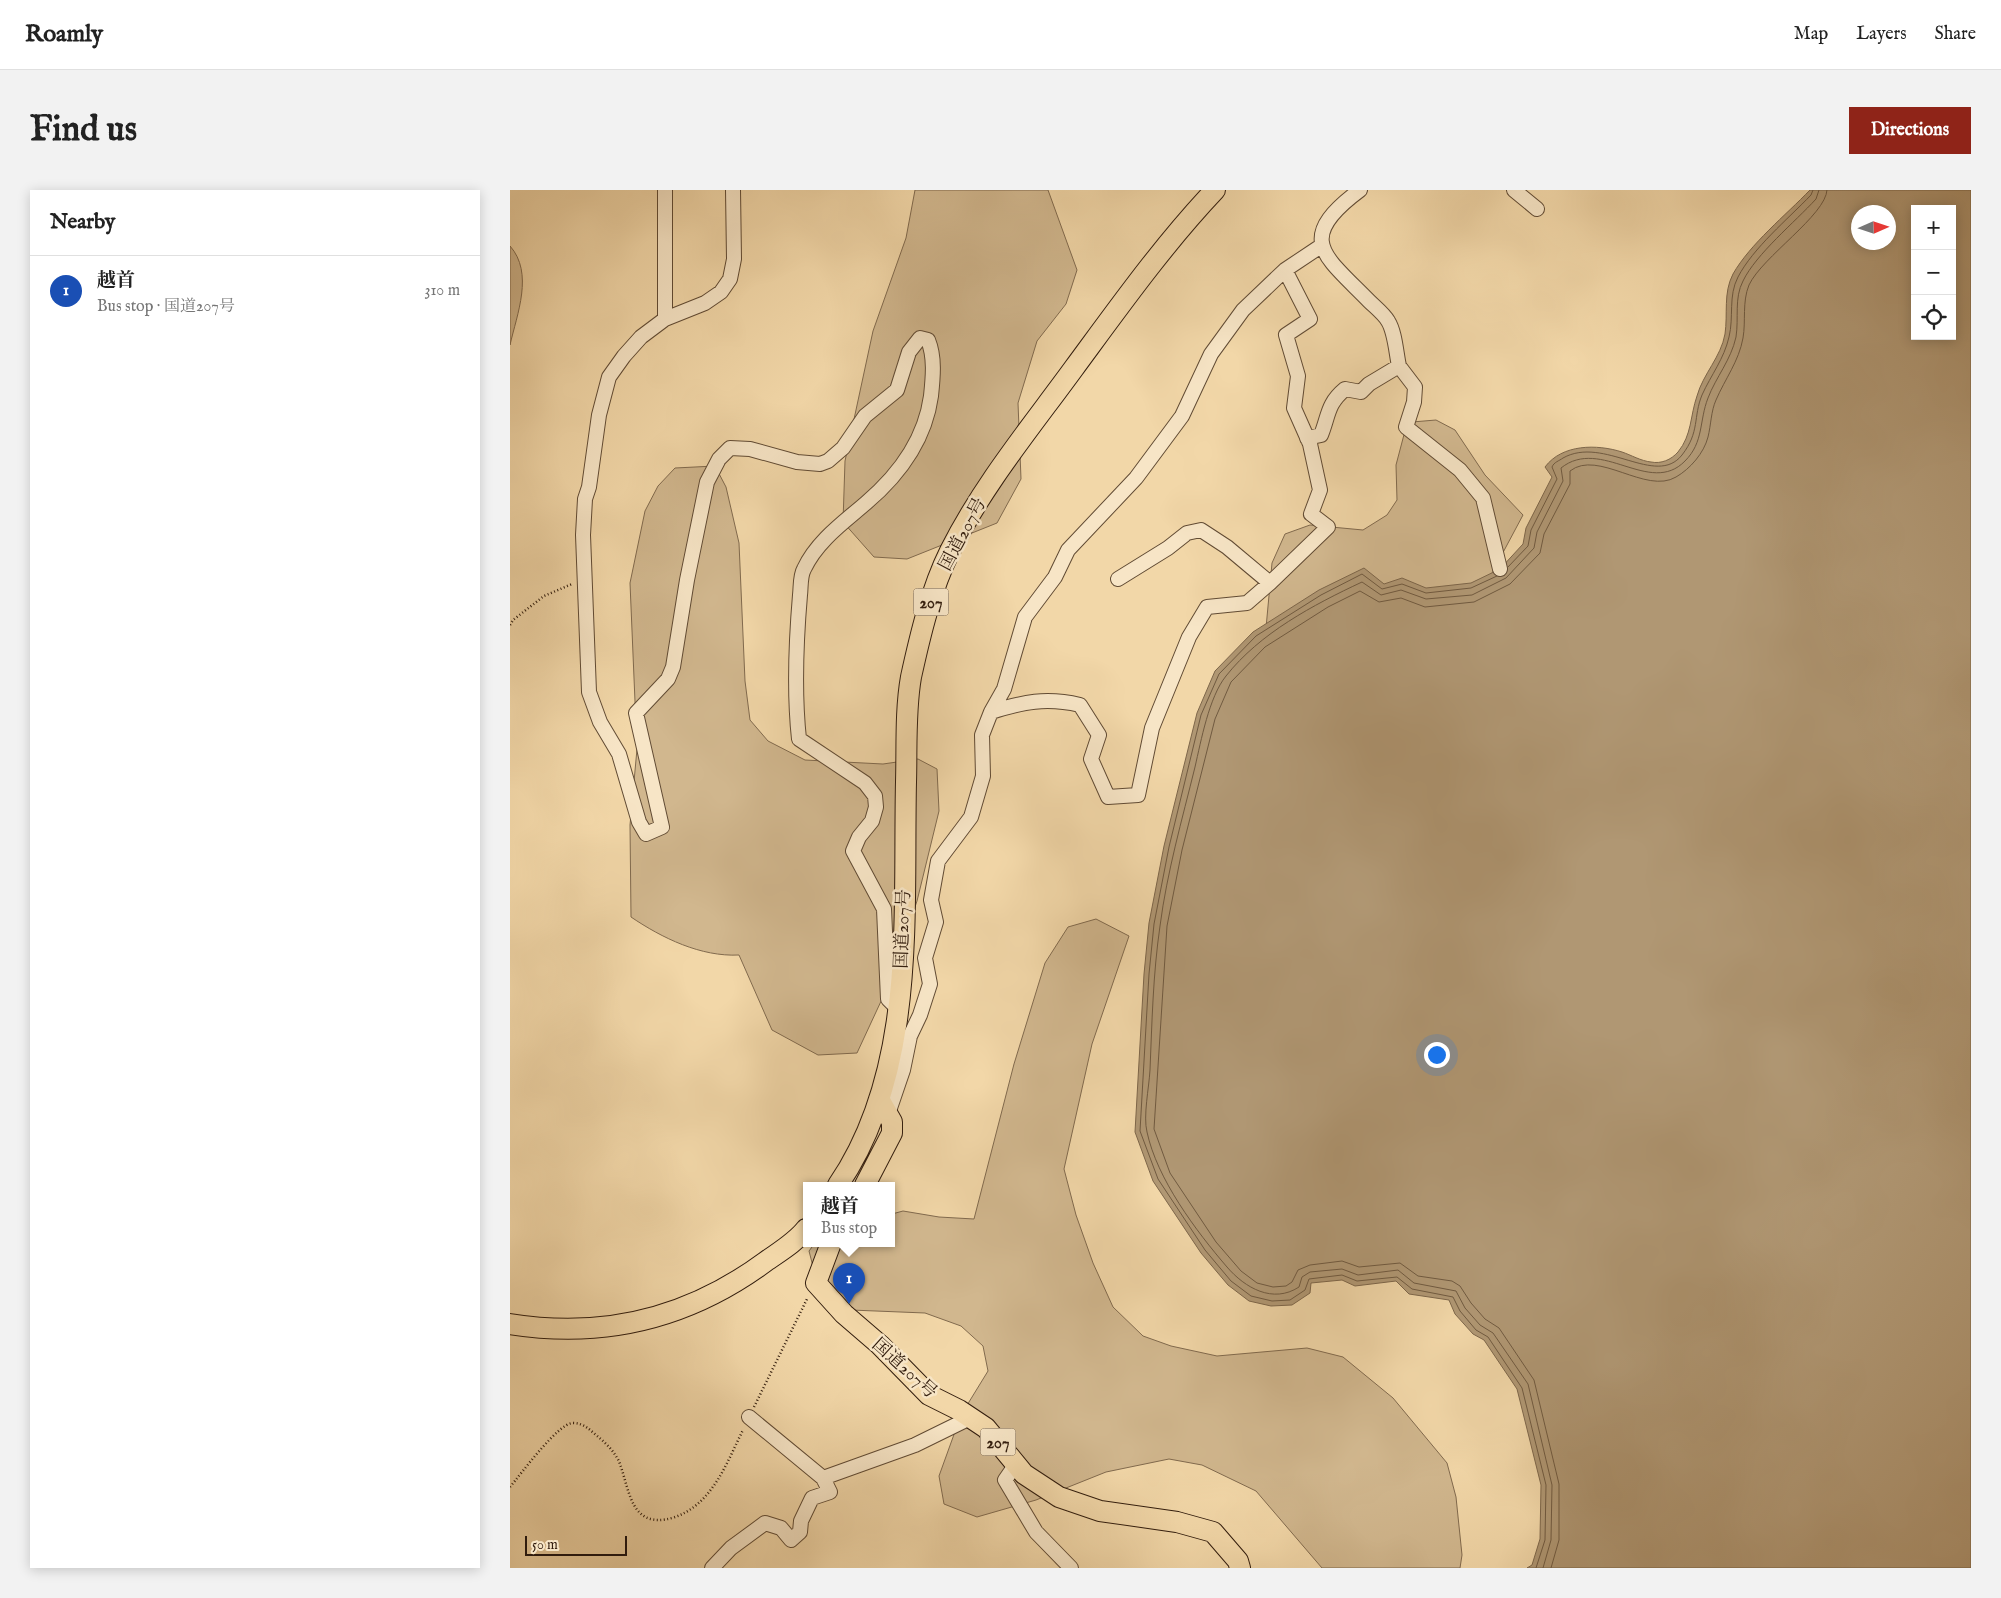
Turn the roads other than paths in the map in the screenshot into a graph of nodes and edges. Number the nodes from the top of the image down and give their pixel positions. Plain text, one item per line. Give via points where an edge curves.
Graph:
1 (665, 190) edge
2 (733, 190) edge
3 (1215, 190) edge
4 (1360, 190) edge
5 (1514, 190) edge
6 (1537, 210) dead end
7 (1321, 246) junction
8 (1284, 270) junction
9 (665, 319) junction
10 (1399, 366) junction
11 (1307, 438) junction
12 (1500, 569) dead end
13 (1118, 580) dead end
14 (1270, 583) junction
15 (991, 712) junction
16 (898, 1008) junction
17 (883, 1107) junction
18 (840, 1182) edge
19 (868, 1182) edge
20 (803, 1232) edge
21 (830, 1247) edge
22 (510, 1324) edge
23 (749, 1417) road end
24 (970, 1418) junction
25 (1016, 1464) junction
26 (823, 1478) junction
27 (712, 1568) edge
28 (1071, 1568) edge
29 (1240, 1568) edge

1 - 9 street
2 - 9 street via 734,259 730,279 722,292 706,303
3 - 16 highway, 国道207号 / 207 via 1142,274 1027,430 970,514 948,553 911,680
4 - 7 street via 1338,207 1321,234
5 - 6 street
7 - 8 street
7 - 10 street via 1337,269 1388,321
8 - 11 street via 1310,319 1286,335 1298,376 1294,408
8 - 15 street via 1243,310 1211,354 1182,416 1136,478 1068,550 1055,577 1025,617 1004,689
9 - 16 street via 641,337 609,377 599,415 590,487 585,499 583,535 589,692 600,722 619,754 639,822 646,834 662,827 636,713 668,679 673,668 707,482 719,459 730,448 750,449 797,462 820,464 828,461 843,448 866,416 897,390 910,352 920,338 928,340 932,351 927,421 917,443 895,474 868,502 840,524 803,570 799,614 799,740 865,783 875,796 872,821 859,837 854,851 884,909 888,999
10 - 11 street via 1360,392 1345,390 1337,396 1329,407 1321,434
10 - 12 street via 1415,387 1406,427 1460,470 1483,498
11 - 14 street via 1320,490 1311,514 1328,527
13 - 14 street via 1186,533 1201,530
14 - 15 street via 1247,603 1207,607 1189,637 1152,728 1138,796 1108,797 1091,758 1099,735 1080,705 1061,701 1024,702
15 - 17 street via 982,735 983,776 971,817 938,861 931,900 936,922 925,958 930,984 910,1036 903,1070
16 - 17 highway, 国道207号 / 207
17 - 18 highway, 国道207号 / 207
17 - 19 highway, 国道207号 / 207 via 892,1122 892,1133
20 - 22 highway via 749,1274 714,1295 646,1320 560,1329
21 - 24 highway, 国道207号 / 207 via 816,1283 929,1394
23 - 26 street
24 - 25 highway, 国道207号 / 207 via 986,1428
24 - 26 street via 915,1445
25 - 28 street via 1005,1480 1036,1532
25 - 29 highway, 国道207号 / 207 via 1024,1474 1059,1497 1100,1511 1177,1522 1214,1532
26 - 27 street via 830,1492 812,1498 801,1521 800,1532 791,1540 781,1528 765,1523 731,1548

